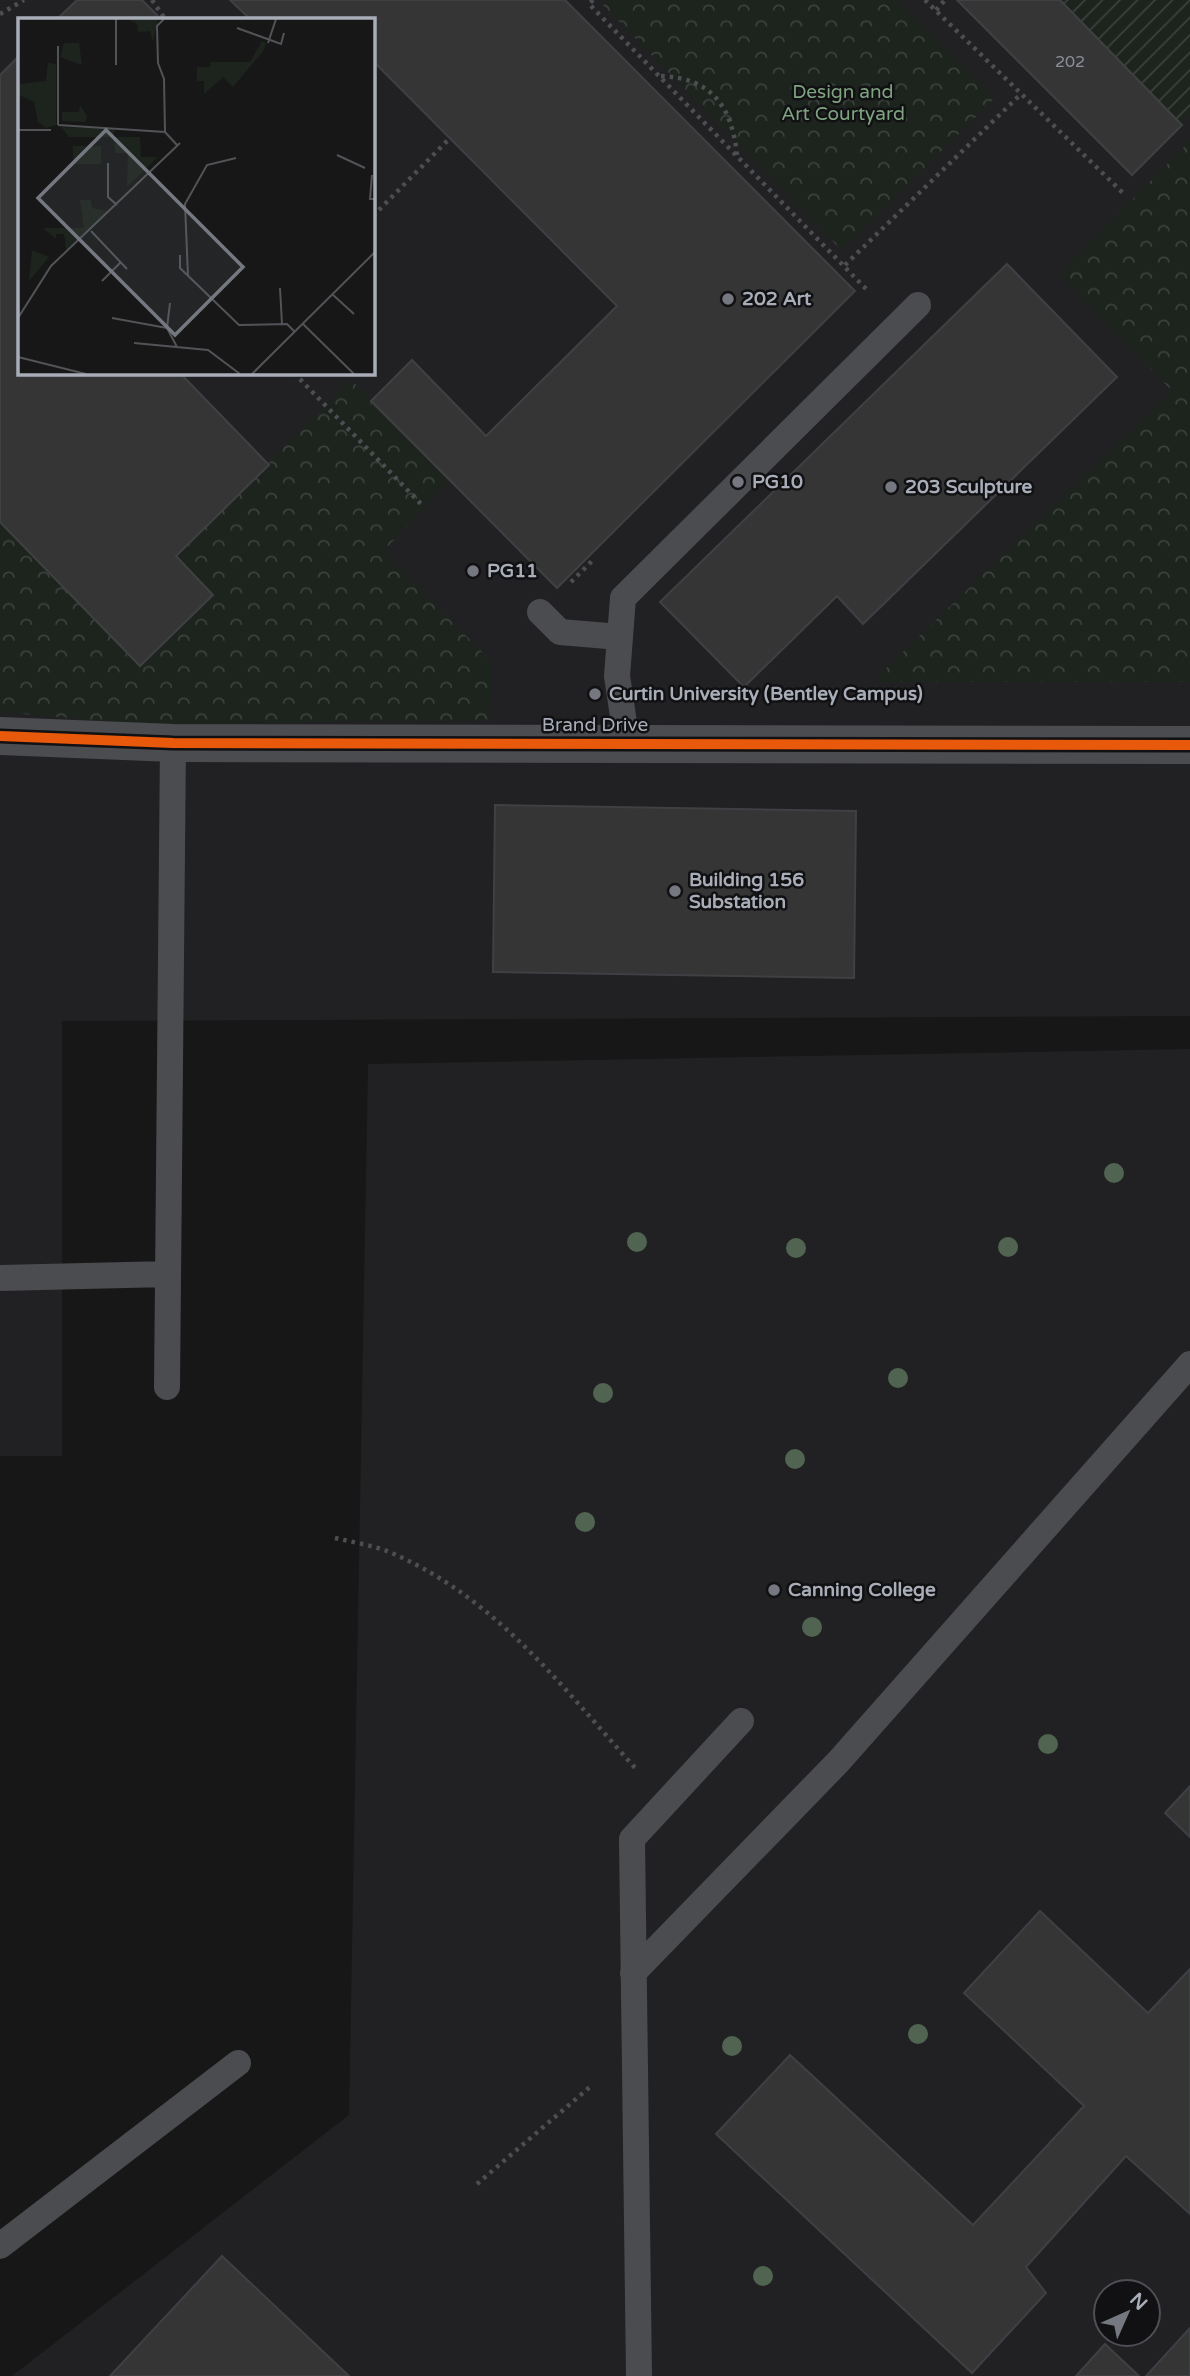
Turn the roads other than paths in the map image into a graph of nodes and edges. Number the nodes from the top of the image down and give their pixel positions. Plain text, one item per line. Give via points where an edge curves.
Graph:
1 (918, 305) dead end
2 (540, 612) road end
3 (620, 637) junction
4 (0, 736) edge
5 (173, 743) junction
6 (627, 743) junction
7 (1190, 746) edge
8 (167, 1274) junction
9 (0, 1278) edge
10 (1190, 1363) edge
11 (167, 1387) dead end
12 (741, 1721) dead end
13 (633, 1973) junction
14 (238, 2063) dead end
15 (0, 2246) edge
16 (639, 2376) edge

1 - 3 lane via 623,598
2 - 3 lane via 560,632
3 - 6 lane via 617,676
4 - 5 street, Brand Drive
5 - 6 street, Brand Drive
5 - 8 lane
6 - 7 street, Brand Drive
8 - 9 lane
8 - 11 lane
10 - 13 lane via 839,1761
12 - 13 lane via 632,1839
13 - 16 lane
14 - 15 lane

